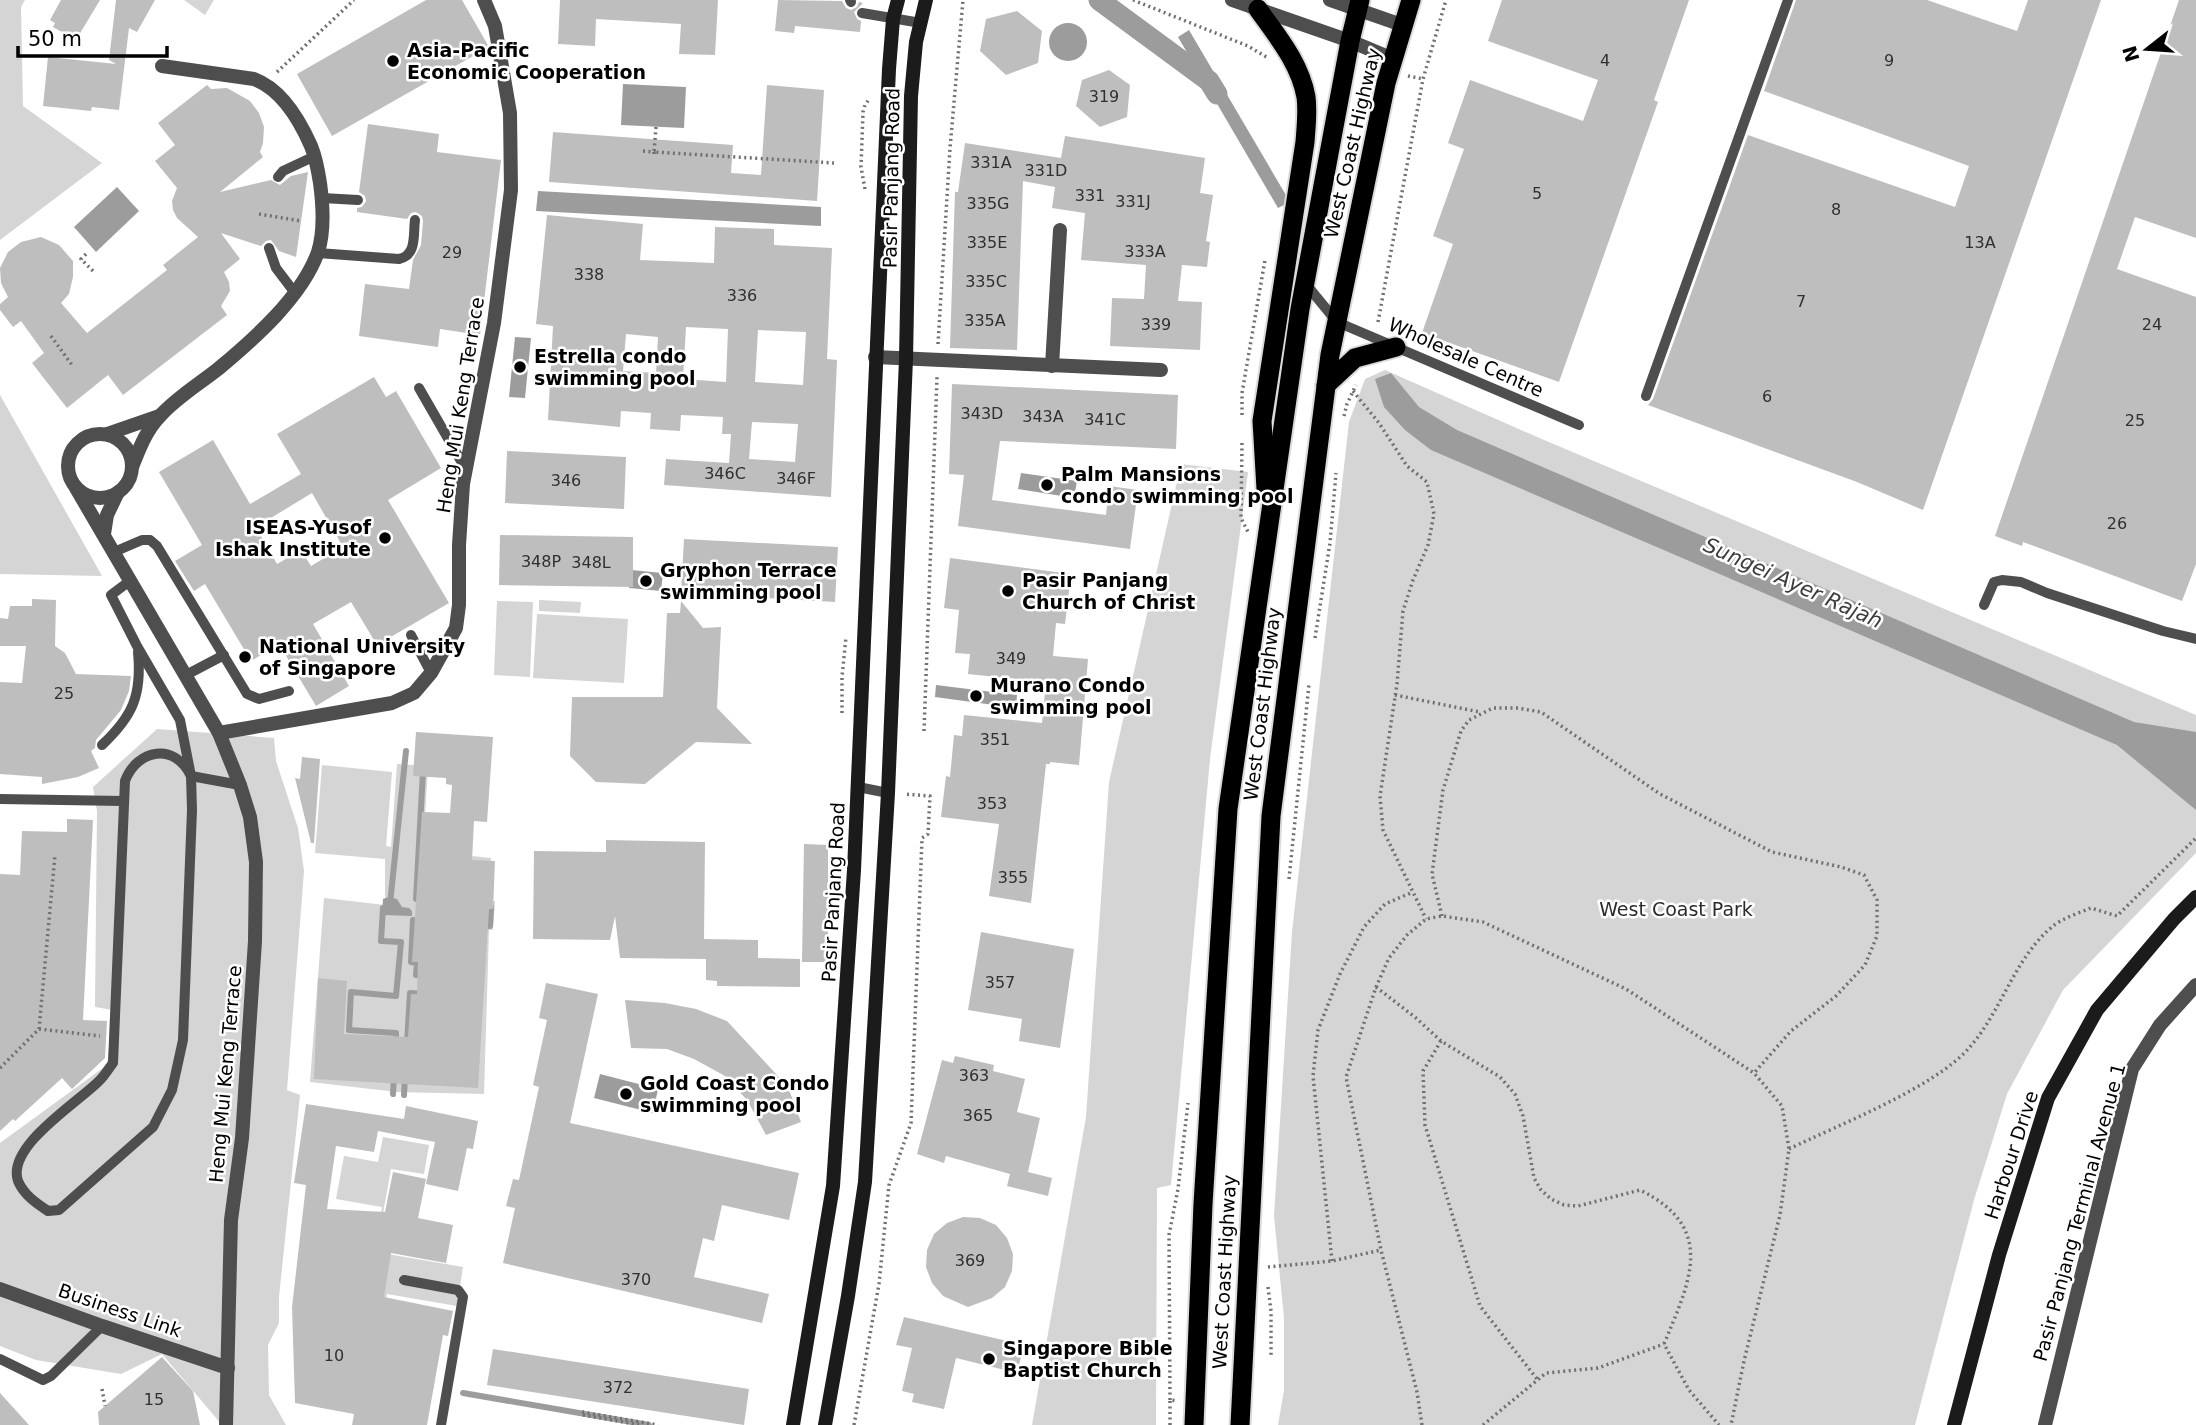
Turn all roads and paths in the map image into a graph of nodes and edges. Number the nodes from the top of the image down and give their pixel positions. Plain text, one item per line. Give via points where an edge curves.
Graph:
1 (354, 0) edge
2 (484, 0) edge
3 (898, 0) edge
4 (926, 0) edge
5 (1133, 0) edge
6 (1232, 0) edge
7 (1330, 0) edge
8 (1411, 0) edge
9 (1446, 0) edge
10 (1788, 0) edge
11 (1359, 5) edge
12 (1258, 9) junction
13 (862, 13) dead end
14 (893, 19) junction
15 (921, 23) junction
16 (1402, 25) junction
17 (1350, 41) junction
18 (1393, 59) junction
19 (162, 66) dead end
20 (1277, 67) dead end
21 (265, 83) junction
22 (656, 127) dead end
23 (643, 151) dead end
24 (654, 154) junction
25 (315, 156) junction
26 (834, 163) dead end
27 (278, 177) dead end
28 (322, 198) junction
29 (358, 200) dead end
30 (258, 215) dead end
31 (415, 220) dead end
32 (301, 221) dead end
33 (1060, 230) dead end
34 (269, 248) dead end
35 (1269, 251) dead end
36 (318, 253) junction
37 (86, 254) dead end
38 (95, 274) dead end
39 (1305, 283) junction
40 (296, 293) junction
41 (1337, 322) junction
42 (51, 336) dead end
43 (1373, 346) junction
44 (1396, 347) joint
45 (875, 357) junction
46 (905, 359) junction
47 (72, 365) dead end
48 (1052, 366) junction
49 (1161, 370) dead end
50 (1326, 385) junction
51 (419, 388) dead end
52 (1353, 391) junction
53 (1646, 396) dead end
54 (159, 416) junction
55 (1242, 416) dead end
56 (1344, 416) dead end
57 (1579, 425) dead end
58 (107, 434) junction
59 (1242, 442) dead end
60 (132, 467) junction
61 (1337, 467) dead end
62 (466, 468) junction
63 (76, 488) junction
64 (118, 492) junction
65 (1268, 525) junction
66 (104, 534) junction
67 (1248, 542) dead end
68 (114, 552) junction
69 (131, 580) junction
70 (1984, 605) dead end
71 (411, 635) dead end
72 (2196, 639) edge
73 (137, 646) junction
74 (1314, 646) dead end
75 (224, 655) junction
76 (431, 673) junction
77 (1311, 673) dead end
78 (186, 675) junction
79 (289, 691) dead end
80 (1395, 695) junction
81 (1480, 712) junction
82 (219, 733) junction
83 (102, 745) dead end
84 (191, 776) junction
85 (240, 785) junction
86 (858, 787) junction
87 (887, 793) junction
88 (0, 799) edge
89 (123, 802) junction
90 (2196, 838) edge
91 (55, 855) dead end
92 (1288, 887) dead end
93 (1413, 892) junction
94 (2196, 897) edge
95 (1442, 916) junction
96 (1426, 919) junction
97 (2196, 985) edge
98 (1376, 988) junction
99 (39, 1029) junction
100 (106, 1037) dead end
101 (1441, 1041) junction
102 (0, 1068) edge
103 (1754, 1073) junction
104 (1189, 1095) dead end
105 (1789, 1149) junction
106 (1381, 1250) junction
107 (1332, 1261) junction
108 (404, 1280) dead end
109 (0, 1289) edge
110 (102, 1326) junction
111 (1664, 1344) junction
112 (1271, 1358) dead end
113 (0, 1359) edge
114 (228, 1368) junction
115 (1537, 1380) junction
116 (102, 1389) dead end
117 (1170, 1401) junction
118 (1180, 1401) dead end
119 (105, 1406) dead end
120 (226, 1425) edge
121 (441, 1425) edge
122 (641, 1425) edge
123 (658, 1425) edge
124 (793, 1425) edge
125 (825, 1425) edge
126 (854, 1425) edge
127 (1170, 1425) edge
128 (1194, 1425) edge
129 (1240, 1425) edge
130 (1422, 1425) edge
131 (1483, 1425) edge
132 (1719, 1425) edge
133 (1731, 1425) edge
134 (1954, 1425) edge
135 (2045, 1425) edge

1 - 21 path
2 - 62 street, Heng Mui Keng Terrace via 495,26 506,85 512,190 494,323
3 - 14 main road, Pasir Panjang Road
4 - 15 main road, Pasir Panjang Road
5 - 20 path via 1258,51
6 - 12 street
7 - 11 street
8 - 16 highway, West Coast Highway
9 - 43 path via 1423,79
10 - 53 lane
11 - 16 street
11 - 17 highway, West Coast Highway
12 - 17 street
12 - 65 highway via 1285,46 1306,98 1306,142 1262,421
13 - 14 lane
14 - 15 lane
14 - 45 main road, Pasir Panjang Road
15 - 46 main road, Pasir Panjang Road via 911,96
16 - 18 highway, West Coast Highway
17 - 18 street
17 - 39 highway, West Coast Highway
18 - 41 highway, West Coast Highway
19 - 21 street
21 - 25 street, Heng Mui Keng Terrace via 290,108
22 - 24 path
23 - 24 path
24 - 26 path
25 - 27 lane
25 - 28 street, Heng Mui Keng Terrace
28 - 29 lane
28 - 36 street, Heng Mui Keng Terrace
30 - 32 path
31 - 36 lane via 412,252 406,257
33 - 48 street
34 - 40 lane via 276,268
35 - 55 path via 1244,381
36 - 40 street, Heng Mui Keng Terrace
37 - 38 path via 81,259
39 - 41 lane
39 - 65 highway, West Coast Highway
40 - 54 street, Heng Mui Keng Terrace via 220,367
41 - 43 lane, Wholesale Centre
41 - 50 highway, West Coast Highway
42 - 47 path
43 - 44 highway
43 - 50 highway
43 - 52 path
44 - 57 lane, Wholesale Centre
45 - 46 street
45 - 86 main road, Pasir Panjang Road
46 - 48 street
46 - 87 main road, Pasir Panjang Road
48 - 49 street
50 - 129 highway, West Coast Highway via 1271,816
51 - 62 lane
52 - 56 path
52 - 80 path via 1407,466 1427,482 1434,514 1428,545 1403,611
54 - 58 street, Heng Mui Keng Terrace
54 - 60 street, Heng Mui Keng Terrace
58 - 60 street via 125,447
58 - 63 street, Heng Mui Keng Terrace via 91,434 77,442 68,456 68,473
59 - 67 path via 1241,518
60 - 64 street, Heng Mui Keng Terrace
61 - 74 path
62 - 76 street, Heng Mui Keng Terrace via 456,628
63 - 64 street via 104,498
63 - 66 street, Heng Mui Keng Terrace
64 - 66 street, Heng Mui Keng Terrace
65 - 128 highway, West Coast Highway via 1227,809
66 - 68 street, Heng Mui Keng Terrace
68 - 69 street, Heng Mui Keng Terrace
68 - 75 lane via 142,540 157,546
69 - 73 lane via 111,595
69 - 78 street, Heng Mui Keng Terrace
70 - 72 lane via 1994,582 2021,582
71 - 76 lane
73 - 83 lane via 141,676 135,703
73 - 84 lane via 180,720
75 - 78 lane
75 - 79 lane via 253,698
76 - 82 street, Heng Mui Keng Terrace via 414,693 392,703
77 - 92 path
78 - 82 street, Heng Mui Keng Terrace
80 - 81 path
80 - 93 path via 1380,796 1383,830
81 - 95 path via 1461,731 1443,790 1433,874
81 - 103 path via 1493,708 1541,712 1660,794 1772,852 1864,875 1877,900 1877,936 1866,965 1791,1031
82 - 85 street, Heng Mui Keng Terrace
84 - 85 lane
84 - 89 lane via 177,758 146,755 130,767
84 - 89 lane via 183,1040 172,1090 153,1127 59,1210 48,1211 28,1197 18,1180 17,1167 32,1140 113,1063
85 - 114 street, Heng Mui Keng Terrace via 256,862 255,941 243,1138 231,1220
86 - 87 lane
86 - 124 main road, Pasir Panjang Road via 833,1186
87 - 125 main road, Pasir Panjang Road via 864,1182
87 - 126 path via 930,796 928,835 922,838 912,1123 889,1185 879,1284
88 - 89 lane
90 - 105 path via 2117,916 2091,908 2055,924 2028,951 1992,1017 1968,1049 1939,1073
91 - 99 path
93 - 96 path
93 - 107 path via 1385,904 1364,927 1318,1030 1312,1076
94 - 134 main road, Harbour Drive via 2097,1010 2048,1098 1999,1255
95 - 96 path
95 - 103 path via 1483,922 1626,989
96 - 98 path via 1389,958
97 - 135 street, Pasir Panjang Terminal Avenue 1 via 2160,1025 2132,1069
98 - 101 path
98 - 106 path via 1346,1077
99 - 100 path
99 - 102 path
101 - 111 path via 1500,1077 1515,1094 1535,1178 1552,1199 1578,1206 1640,1190 1674,1212 1692,1248 1688,1285
101 - 115 path via 1423,1071 1425,1125 1480,1306
103 - 105 path via 1782,1106
104 - 117 path via 1170,1235
105 - 133 path via 1780,1215
106 - 107 path
106 - 130 path
107 - 112 path via 1266,1267
108 - 121 lane via 458,1290 463,1297
109 - 110 street, Business Link
110 - 113 lane via 43,1380
110 - 114 street, Business Link
111 - 115 path via 1598,1368 1546,1373
111 - 132 path via 1689,1390
114 - 120 street, Heng Mui Keng Terrace
115 - 131 path
116 - 119 path
117 - 118 path
117 - 127 path
122 - 123 path via 582,1413

